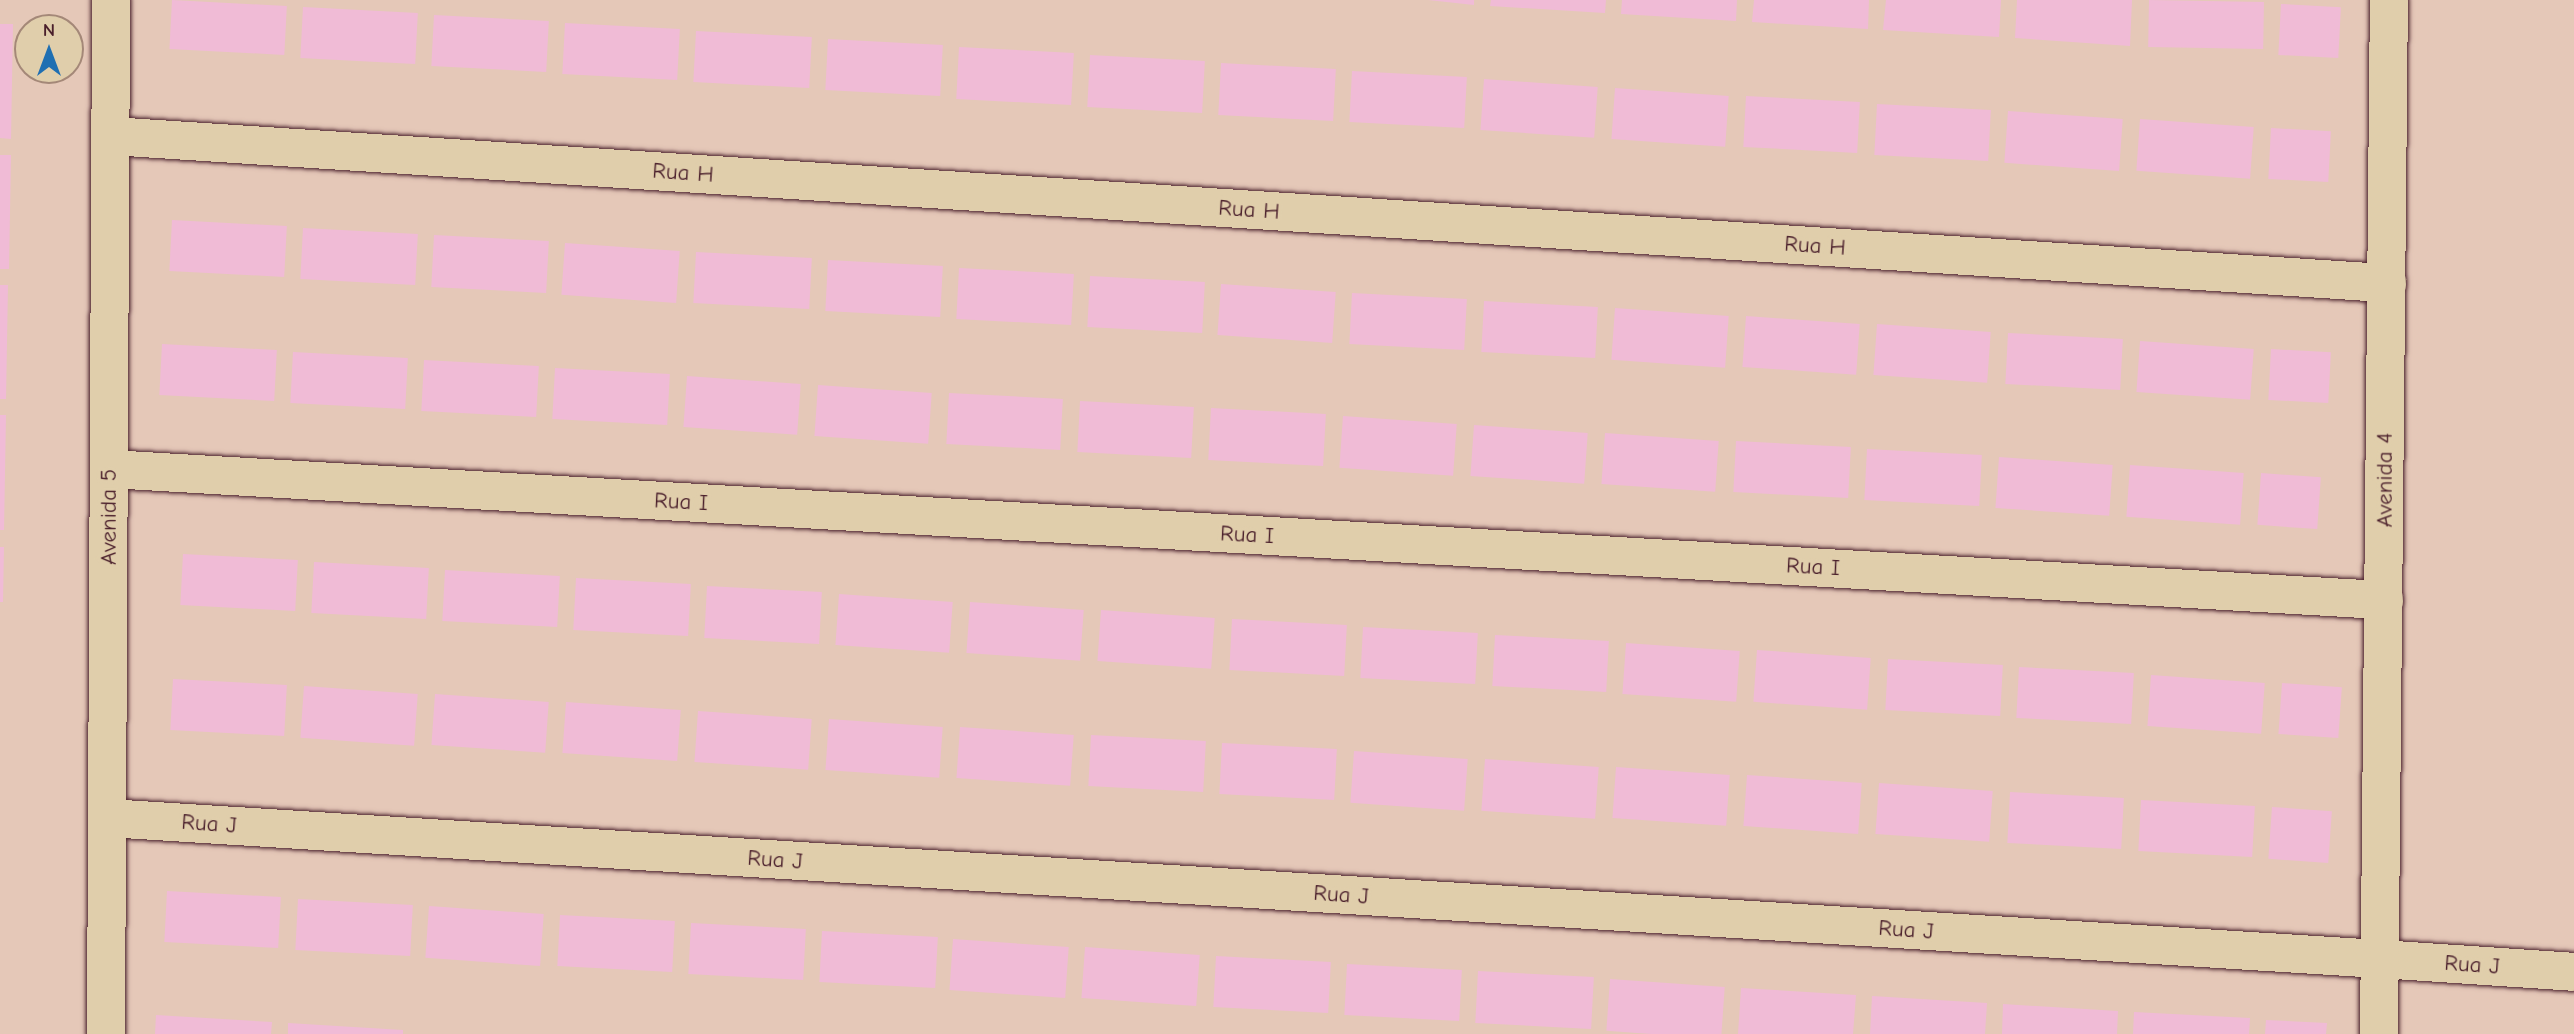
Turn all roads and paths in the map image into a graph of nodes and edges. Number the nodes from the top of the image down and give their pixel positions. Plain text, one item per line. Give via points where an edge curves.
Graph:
1 (111, 0) edge
2 (2389, 0) edge
3 (111, 136) junction
4 (2387, 283) junction
5 (109, 469) junction
6 (2384, 600) junction
7 (107, 818) junction
8 (2380, 959) junction
9 (2574, 972) edge
10 (106, 1034) edge
11 (2379, 1034) edge

1 - 3 street, Avenida 5
2 - 4 street, Avenida 4
3 - 4 street, Rua H
3 - 5 street, Avenida 5
4 - 6 street, Avenida 4
5 - 6 street, Rua I
5 - 7 street, Avenida 5
6 - 8 street, Avenida 4
7 - 8 street, Rua J
7 - 10 street, Avenida 5
8 - 9 street, Rua J
8 - 11 street, Avenida 4

